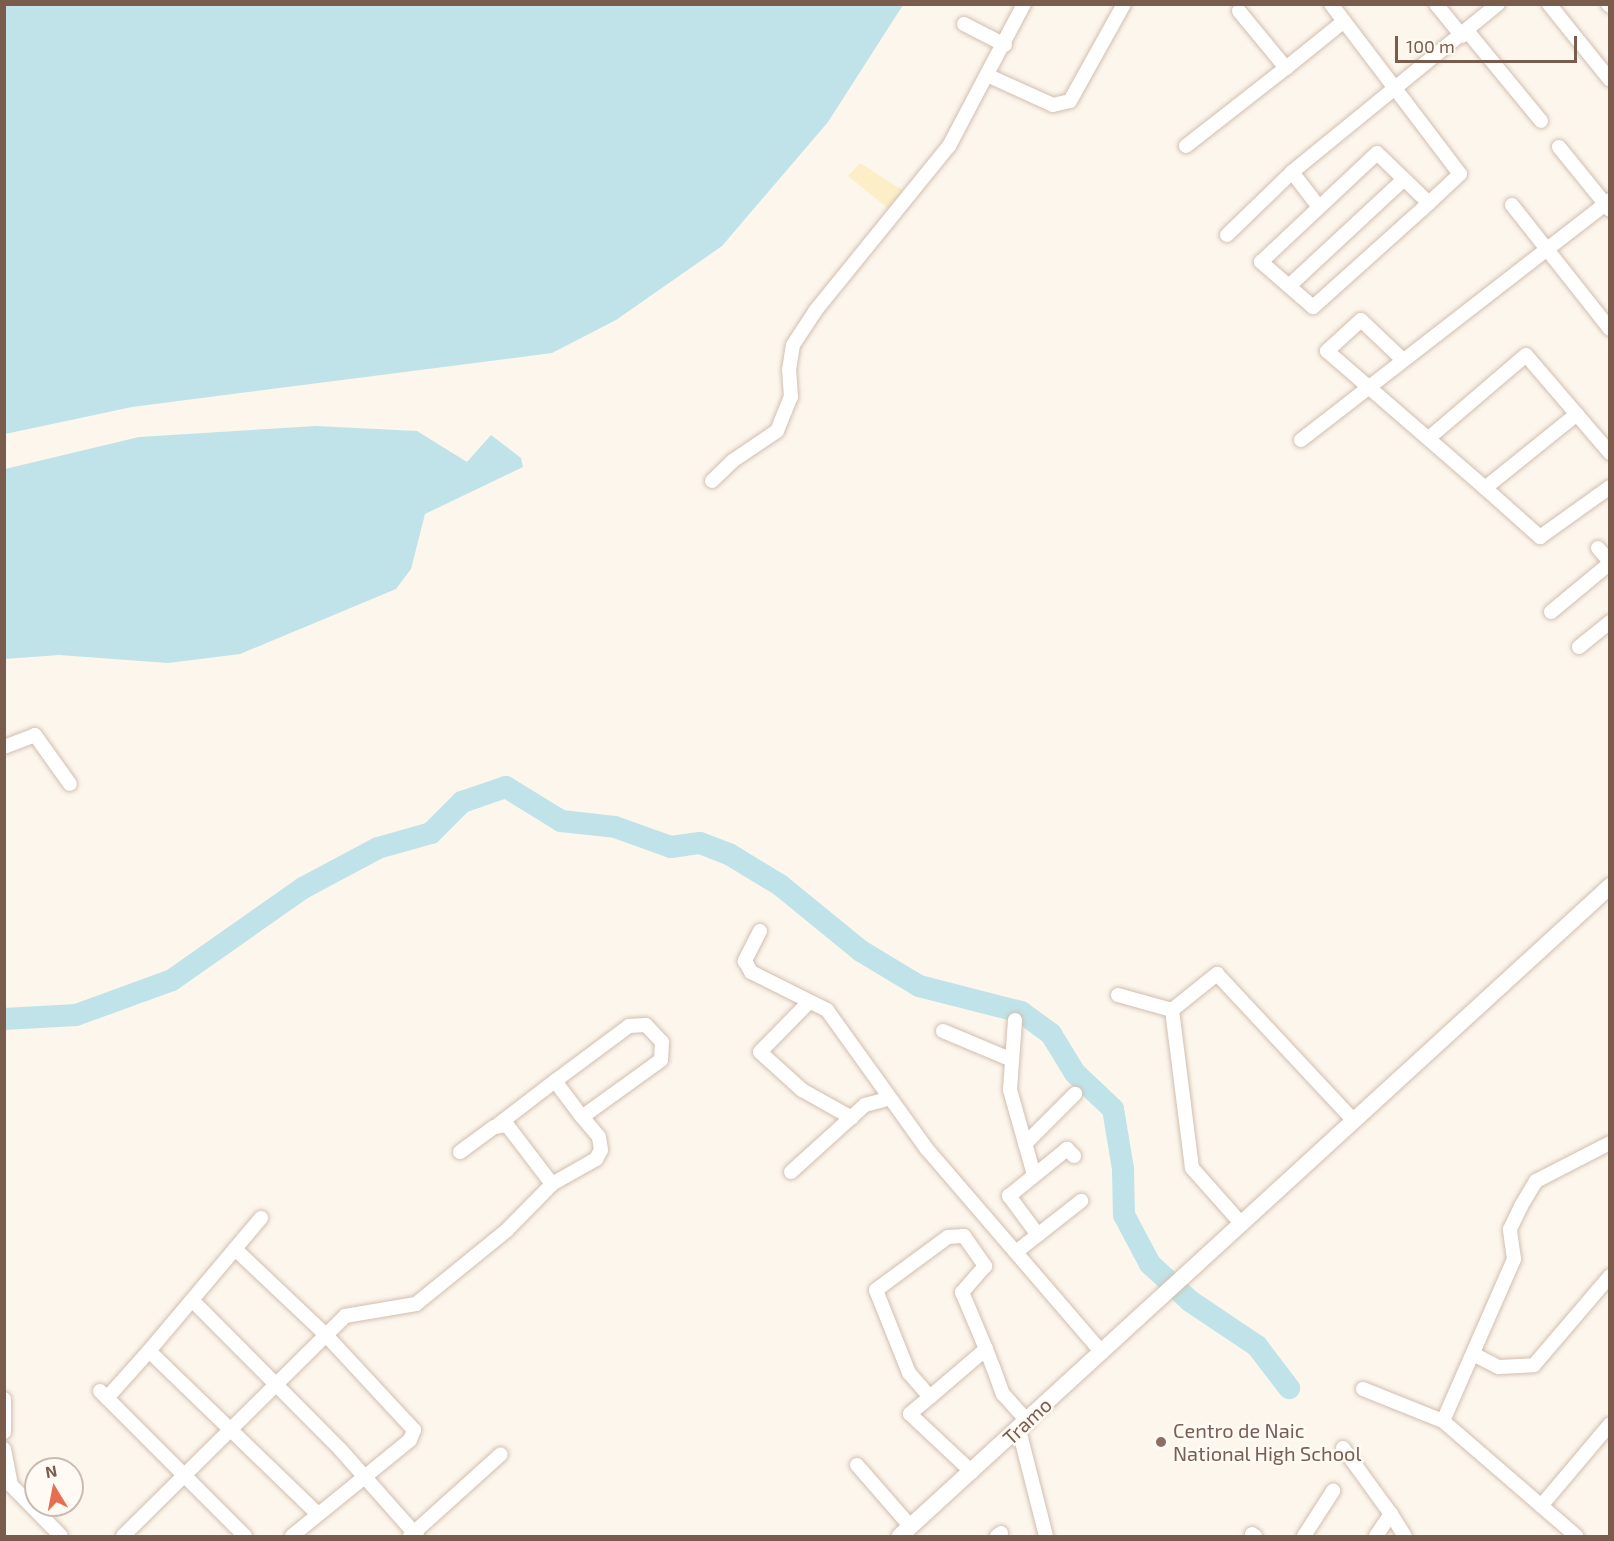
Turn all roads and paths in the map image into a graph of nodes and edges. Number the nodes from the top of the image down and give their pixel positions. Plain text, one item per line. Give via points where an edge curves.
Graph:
1 (1024, 4) edge
2 (1124, 4) edge
3 (1331, 4) edge
4 (1436, 4) edge
5 (1498, 4) edge
6 (1554, 7) edge
7 (1239, 11) dead end
8 (1343, 22) junction
9 (964, 24) dead end
10 (1465, 34) junction
11 (1005, 45) junction
12 (1286, 68) junction
13 (989, 76) junction
14 (1610, 80) edge
15 (1395, 90) junction
16 (1541, 121) dead end
17 (1186, 146) dead end
18 (1559, 147) dead end
19 (1292, 172) junction
20 (1404, 179) junction
21 (1429, 203) junction
22 (1608, 204) edge
23 (1512, 206) dead end
24 (1319, 207) junction
25 (1227, 235) dead end
26 (1545, 249) junction
27 (1289, 286) junction
28 (1610, 329) edge
29 (1403, 360) junction
30 (1367, 388) junction
31 (1577, 414) junction
32 (1430, 437) junction
33 (1301, 440) dead end
34 (1610, 453) edge
35 (712, 481) dead end
36 (1485, 488) junction
37 (1610, 488) edge
38 (1598, 548) dead end
39 (1610, 563) edge
40 (1551, 612) dead end
41 (1610, 621) edge
42 (1579, 647) dead end
43 (4, 747) edge
44 (70, 784) dead end
45 (1610, 886) edge
46 (760, 931) dead end
47 (1118, 994) dead end
48 (809, 1002) junction
49 (1172, 1010) junction
50 (1015, 1020) dead end
51 (943, 1031) dead end
52 (1012, 1060) junction
53 (555, 1081) junction
54 (1075, 1094) dead end
55 (888, 1099) junction
56 (582, 1117) junction
57 (852, 1118) junction
58 (1353, 1120) junction
59 (494, 1127) junction
60 (1610, 1143) edge
61 (1025, 1144) junction
62 (460, 1152) dead end
63 (1074, 1156) dead end
64 (791, 1172) dead end
65 (1034, 1175) junction
66 (552, 1184) junction
67 (1081, 1201) dead end
68 (261, 1218) dead end
69 (1240, 1222) junction
70 (1038, 1235) junction
71 (235, 1249) junction
72 (1016, 1252) junction
73 (1610, 1276) edge
74 (194, 1302) junction
75 (325, 1334) junction
76 (986, 1349) junction
77 (1100, 1350) junction
78 (148, 1351) junction
79 (1473, 1354) junction
80 (274, 1383) junction
81 (1363, 1389) dead end
82 (930, 1397) junction
83 (4, 1399) edge
84 (1443, 1421) junction
85 (1610, 1424) edge
86 (1023, 1426) junction
87 (230, 1428) junction
88 (4, 1432) edge
89 (1343, 1448) dead end
90 (4, 1449) edge
91 (501, 1454) dead end
92 (857, 1465) dead end
93 (972, 1472) junction
94 (184, 1475) junction
95 (366, 1476) junction
96 (1334, 1491) dead end
97 (1541, 1506) junction
98 (317, 1513) junction
99 (1391, 1514) junction
100 (906, 1532) edge
101 (414, 1535) edge
102 (60, 1536) edge
103 (123, 1536) edge
104 (245, 1536) edge
105 (292, 1536) edge
106 (1046, 1536) edge
107 (1304, 1536) edge
108 (1376, 1536) edge
109 (1406, 1536) edge
110 (1576, 1536) edge

1 - 11 street
2 - 13 street via 1070,101 1053,105
3 - 8 street
4 - 10 street
5 - 10 street
6 - 14 street
7 - 12 street
8 - 12 street
8 - 15 street
9 - 11 street
10 - 15 street
10 - 16 street
11 - 13 street
12 - 17 street
13 - 35 street via 949,146 816,310 793,345 789,370 791,397 777,431 734,460
15 - 19 street
15 - 21 street via 1460,174
18 - 22 street
19 - 24 street
19 - 25 street
20 - 21 street
20 - 24 street via 1377,153
20 - 27 street
21 - 27 street via 1313,307
22 - 26 street
23 - 26 street
24 - 27 street via 1262,262
26 - 28 street
26 - 29 street
29 - 30 street
29 - 30 street via 1361,320 1327,351
30 - 32 street
30 - 33 street
31 - 32 street via 1526,355
31 - 34 street
31 - 36 street
32 - 36 street
36 - 37 street via 1540,537
38 - 39 street
39 - 40 street
41 - 42 street
43 - 44 street via 35,735
45 - 58 street, Tramo
46 - 48 street via 745,961 751,972
47 - 49 street
48 - 55 street via 827,1010
48 - 57 street via 760,1052 802,1090
49 - 58 street via 1217,974
49 - 69 street via 1192,1168
50 - 52 street
51 - 52 street
52 - 61 street via 1010,1090
53 - 56 street
53 - 56 street via 634,1023 646,1025 662,1042 661,1060
53 - 59 street
54 - 61 street
55 - 57 street via 865,1105
55 - 72 street
56 - 66 street via 602,1142 600,1155
57 - 64 street
58 - 69 street, Tramo
59 - 62 street
59 - 66 street via 512,1127
60 - 79 street via 1536,1181 1510,1229 1514,1258
61 - 65 street
63 - 65 street via 1067,1149
65 - 70 street via 1009,1196
66 - 75 street via 507,1230 416,1304 345,1316
67 - 70 street
68 - 71 street
69 - 77 street, Tramo
70 - 72 street
71 - 74 street
71 - 75 street
72 - 77 street
73 - 79 street via 1534,1365 1499,1367
74 - 78 street
74 - 80 street
75 - 80 street
75 - 95 street via 414,1430 410,1440
76 - 82 street
76 - 82 street via 962,1292 985,1270 985,1262 963,1236 953,1235 876,1290 909,1373
76 - 86 street via 1003,1394
77 - 86 street, Tramo
78 - 87 street
78 - 94 street via 103,1394
79 - 84 street
80 - 87 street
80 - 95 street
81 - 84 street
82 - 93 street via 910,1414
83 - 88 street
84 - 97 street
85 - 97 street
86 - 93 street, Tramo
86 - 106 street
87 - 94 street
87 - 98 street
89 - 99 street
90 - 102 street via 11,1485
91 - 101 street
92 - 100 street
93 - 100 street, Tramo
94 - 103 street
94 - 104 street
95 - 98 street
95 - 101 street
96 - 107 street
97 - 110 street
98 - 105 street
99 - 108 street
99 - 109 street

